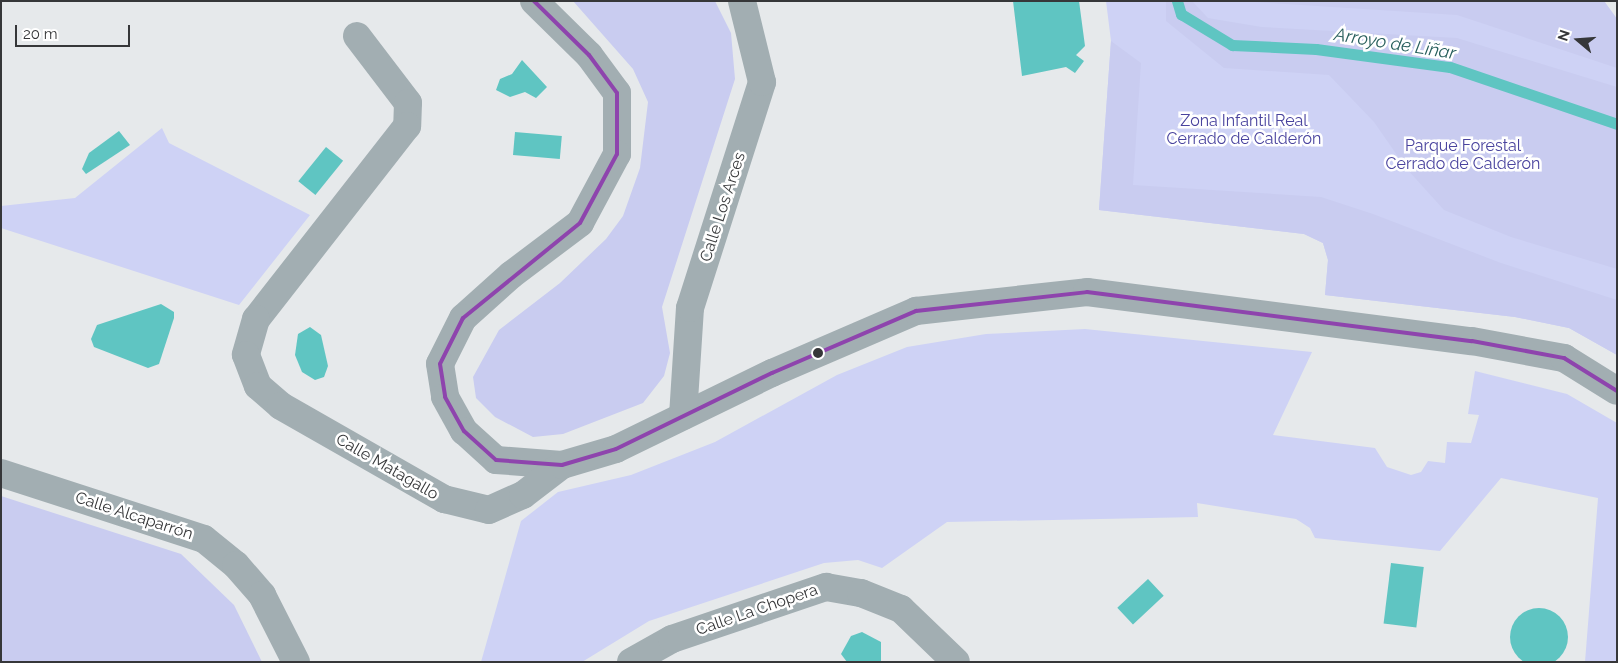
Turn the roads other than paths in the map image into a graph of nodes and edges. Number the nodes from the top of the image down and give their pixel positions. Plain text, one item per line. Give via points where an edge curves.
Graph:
1 (534, 1) edge
2 (742, 1) edge
3 (357, 36) dead end
4 (1617, 391) edge
5 (684, 416) junction
6 (562, 466) junction
7 (1, 473) edge
8 (296, 662) edge
9 (630, 662) edge
10 (956, 662) edge

1 - 6 street via 589,55 618,93 616,154 580,223 510,275 464,318 440,364 445,396 464,432 496,460
2 - 5 street, Calle Los Arces via 762,82 690,308
3 - 6 street, Calle Matagallo via 408,103 407,126 256,319 246,355 258,386 281,406 444,499 489,510 523,494
4 - 5 street via 1564,358 1491,344 1088,292 916,311
5 - 6 street via 616,449
7 - 8 street, Calle Alcaparrón via 204,539 236,564 262,595
9 - 10 street, Calle La Chopera via 672,639 826,587 861,593 902,610

